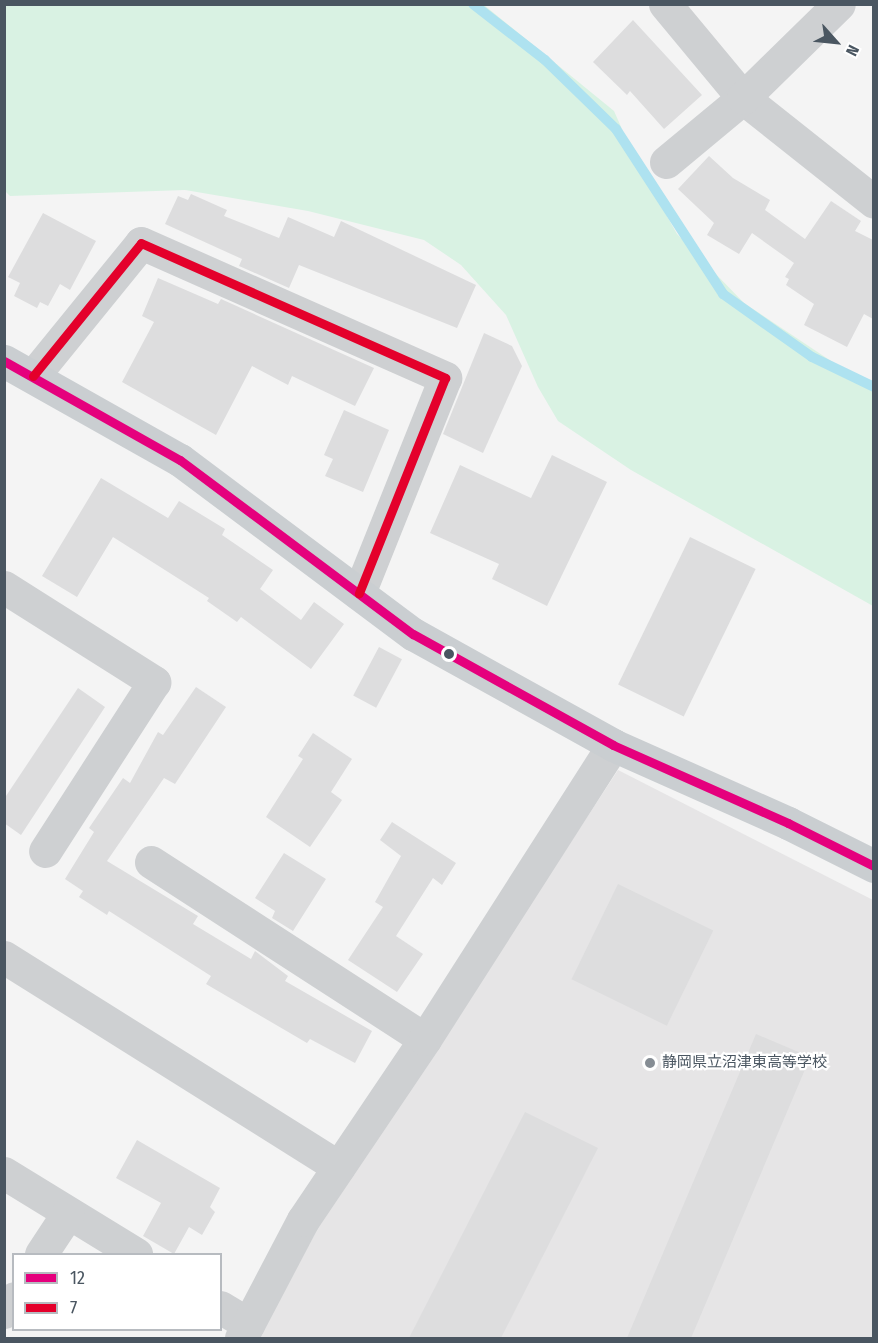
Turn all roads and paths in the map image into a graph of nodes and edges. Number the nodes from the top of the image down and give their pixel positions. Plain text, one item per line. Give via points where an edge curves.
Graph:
1 (665, 4) edge
2 (839, 4) edge
3 (743, 98) junction
4 (666, 162) dead end
5 (873, 202) edge
6 (4, 362) edge
7 (33, 376) junction
8 (4, 587) edge
9 (359, 593) junction
10 (612, 745) junction
11 (45, 852) dead end
12 (151, 862) dead end
13 (873, 866) edge
14 (4, 957) edge
15 (425, 1039) junction
16 (339, 1167) junction
17 (4, 1173) edge
18 (68, 1213) junction
19 (42, 1253) edge
20 (134, 1253) edge
21 (222, 1309) edge
22 (244, 1331) edge

1 - 3 street
2 - 3 street
3 - 4 street
3 - 5 street
6 - 7 main road
7 - 9 main road via 180,460
7 - 9 street via 141,243 445,378
8 - 11 street via 154,682
9 - 10 main road via 413,634
10 - 13 main road via 788,823
10 - 15 street
12 - 15 street
14 - 16 street
15 - 16 street
16 - 22 street via 303,1220
17 - 18 street
18 - 19 street
18 - 20 street
21 - 22 street

